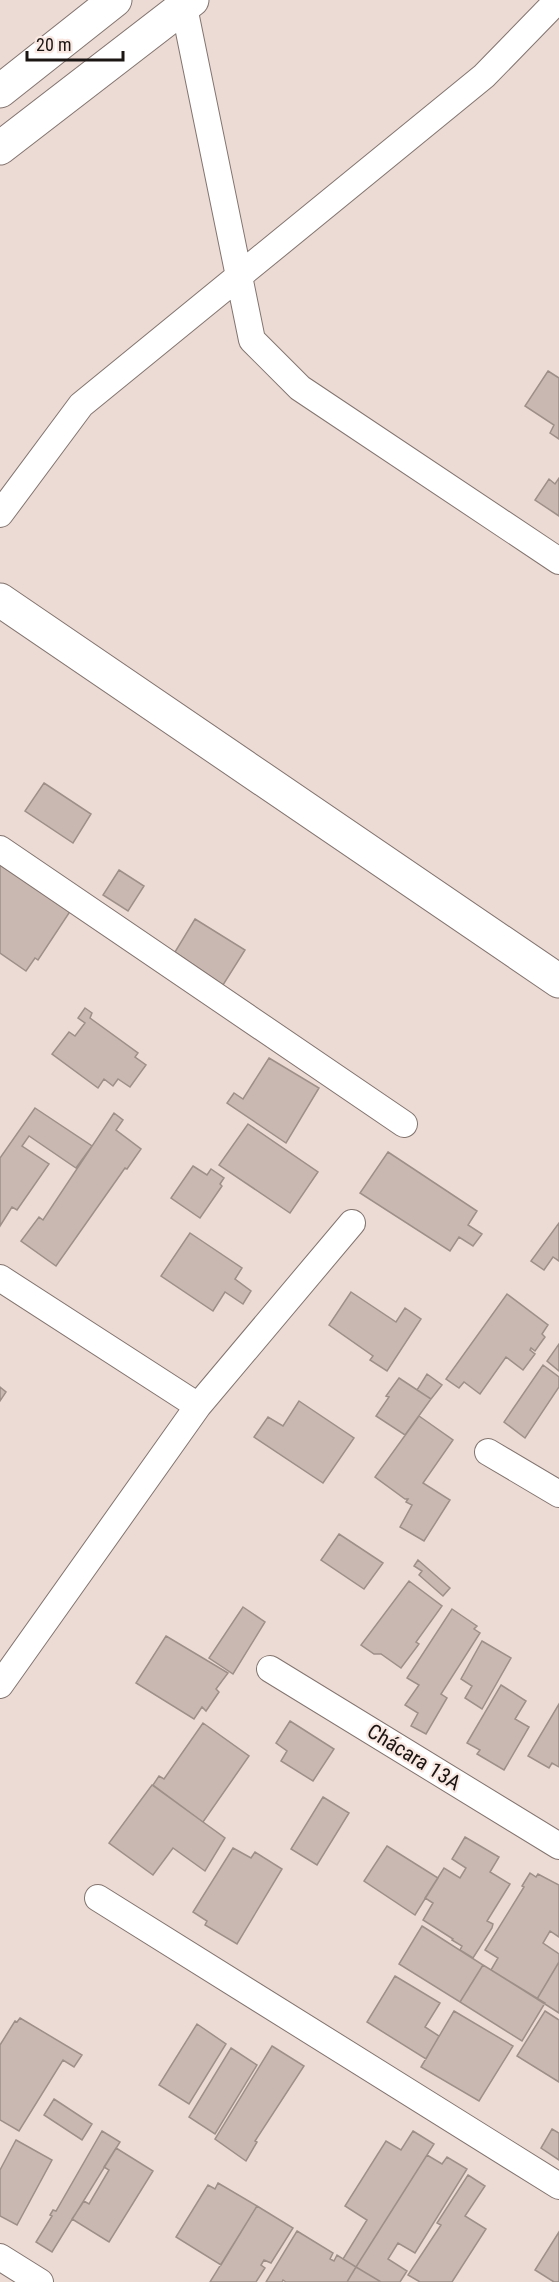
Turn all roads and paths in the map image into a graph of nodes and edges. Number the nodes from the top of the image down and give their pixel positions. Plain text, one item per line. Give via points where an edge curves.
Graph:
1 (115, 0) edge
2 (558, 0) edge
3 (188, 4) edge
4 (0, 91) edge
5 (0, 148) edge
6 (240, 274) junction
7 (0, 514) edge
8 (559, 561) edge
9 (0, 600) edge
10 (0, 849) edge
11 (559, 981) edge
12 (404, 1124) dead end
13 (352, 1223) dead end
14 (0, 1278) edge
15 (198, 1406) junction
16 (488, 1452) dead end
17 (559, 1494) edge
18 (270, 1669) dead end
19 (0, 1685) edge
20 (559, 1846) edge
21 (98, 1898) dead end
22 (559, 2186) edge
23 (0, 2257) edge
24 (40, 2282) edge

1 - 4 main road
2 - 6 street via 484,76
3 - 5 main road
3 - 6 street
6 - 7 street via 81,405
6 - 8 street via 252,340 300,388
9 - 11 main road
10 - 12 street
13 - 15 street
14 - 15 street
15 - 19 street
16 - 17 street
18 - 20 street, Chácara 13A
21 - 22 street
23 - 24 street

